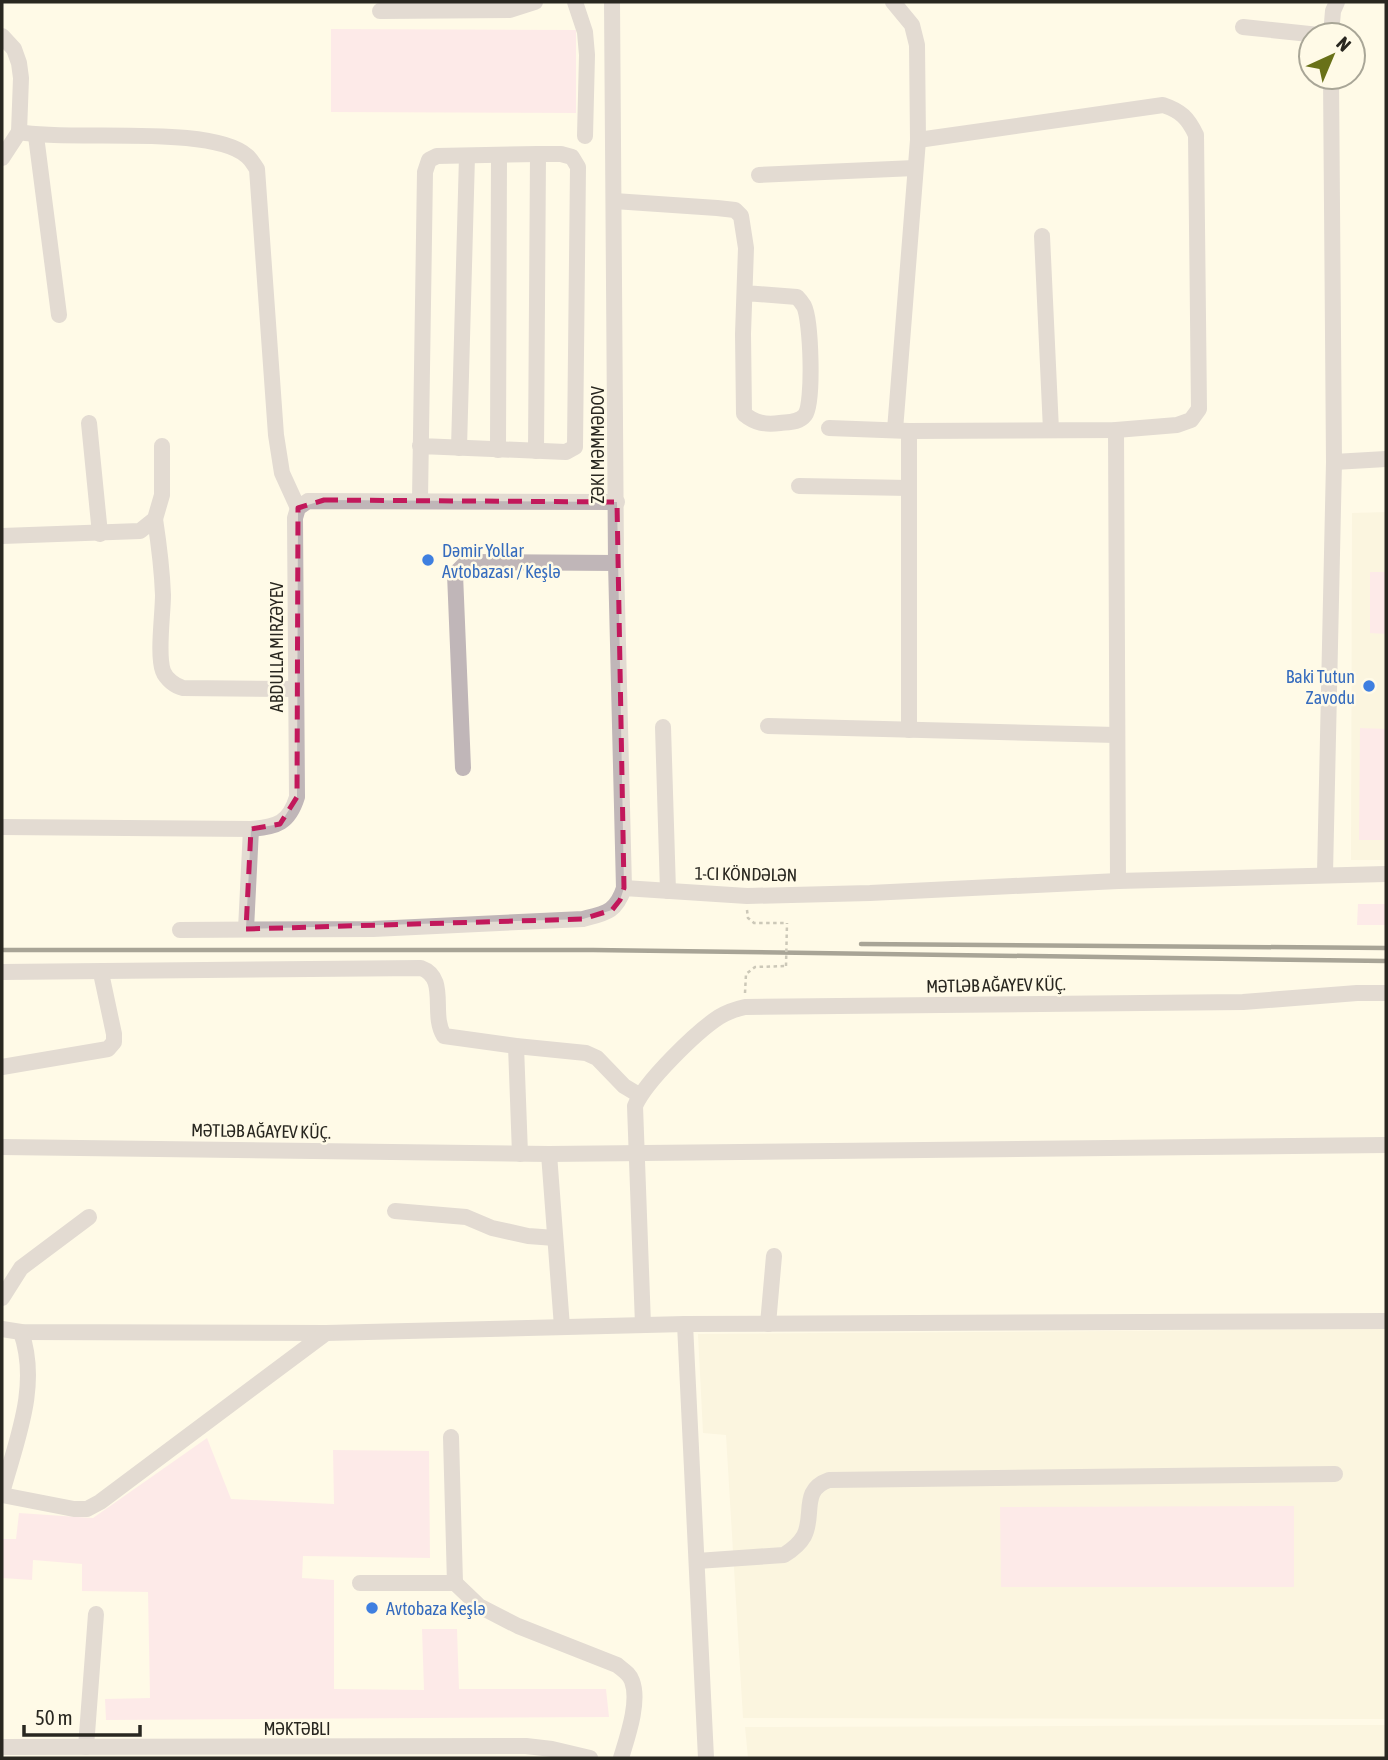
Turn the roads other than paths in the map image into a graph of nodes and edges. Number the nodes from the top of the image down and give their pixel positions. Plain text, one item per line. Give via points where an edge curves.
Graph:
1 (535, 2) edge
2 (575, 2) edge
3 (612, 2) edge
4 (893, 2) edge
5 (1337, 2) edge
6 (380, 11) dead end
7 (1333, 21) edge
8 (1243, 27) dead end
9 (1297, 33) edge
10 (2, 36) edge
11 (1331, 91) edge
12 (19, 132) junction
13 (36, 136) junction
14 (585, 136) dead end
15 (918, 140) junction
16 (538, 153) junction
17 (499, 155) junction
18 (467, 156) junction
19 (2, 158) edge
20 (915, 168) junction
21 (759, 175) dead end
22 (614, 201) junction
23 (1042, 236) dead end
24 (745, 292) junction
25 (59, 314) dead end
26 (89, 423) dead end
27 (829, 428) dead end
28 (1116, 429) junction
29 (1051, 430) junction
30 (902, 431) junction
31 (162, 446) dead end
32 (420, 446) junction
33 (459, 448) junction
34 (498, 450) junction
35 (536, 451) junction
36 (1386, 458) edge
37 (1334, 462) junction
38 (799, 486) dead end
39 (909, 488) junction
40 (420, 500) junction
41 (617, 502) junction
42 (298, 508) junction
43 (155, 519) junction
44 (100, 534) junction
45 (2, 536) edge
46 (617, 563) junction
47 (296, 689) junction
48 (768, 726) dead end
49 (663, 727) dead end
50 (909, 730) junction
51 (1116, 735) junction
52 (463, 768) dead end
53 (2, 827) edge
54 (251, 829) junction
55 (1325, 874) junction
56 (1386, 874) edge
57 (1118, 881) junction
58 (624, 888) junction
59 (668, 891) junction
60 (246, 929) junction
61 (180, 930) dead end
62 (2, 972) edge
63 (101, 973) junction
64 (1386, 993) edge
65 (516, 1046) junction
66 (2, 1067) edge
67 (639, 1095) junction
68 (1386, 1145) edge
69 (2, 1147) edge
70 (637, 1152) junction
71 (520, 1154) junction
72 (549, 1154) junction
73 (395, 1211) dead end
74 (89, 1217) dead end
75 (555, 1238) junction
76 (774, 1256) dead end
77 (2, 1298) edge
78 (1386, 1321) edge
79 (685, 1324) junction
80 (768, 1324) junction
81 (643, 1325) junction
82 (562, 1326) junction
83 (2, 1329) edge
84 (21, 1332) junction
85 (326, 1333) junction
86 (451, 1437) dead end
87 (1335, 1474) dead end
88 (2, 1494) edge
89 (697, 1561) junction
90 (360, 1583) dead end
91 (455, 1583) junction
92 (96, 1614) dead end
93 (2, 1747) edge
94 (77, 1751) edge
95 (590, 1758) edge
96 (621, 1758) edge
97 (706, 1758) edge

1 - 6 street via 510,10
2 - 14 street via 587,55
3 - 22 street, ZƏKI MƏMMƏDOV
4 - 15 street via 912,26 917,45
5 - 7 street
8 - 9 street
10 - 12 street via 19,63
11 - 37 street
12 - 13 street
12 - 19 street
13 - 25 street
13 - 42 street via 198,139 246,155 257,169 276,435 282,473
15 - 20 street
15 - 28 street via 1163,105 1188,119 1196,135 1199,408 1191,420 1177,425
16 - 17 street
16 - 35 street
16 - 35 street via 572,157 578,167 575,447 566,452
17 - 18 street
17 - 34 street
18 - 32 street via 437,156 429,160 425,173
18 - 33 street
20 - 21 street
20 - 30 street
22 - 24 street via 735,211 741,216 746,248
22 - 41 street, ZƏKI MƏMMƏDOV
23 - 29 street
24 - 24 street via 744,414 755,423 796,421 805,416 810,404 805,307 797,297
26 - 44 street
27 - 30 street
28 - 29 street
28 - 51 street
29 - 30 street
30 - 39 street
31 - 43 street via 162,495
32 - 33 street
32 - 40 street
33 - 34 street
34 - 35 street
36 - 37 street
37 - 55 street
38 - 39 street
39 - 50 street
40 - 41 street
40 - 42 street via 308,501
41 - 46 street, ZƏKI MƏMMƏDOV
42 - 47 street, ABDULLA MIRZƏYEV
43 - 44 street via 140,531
43 - 47 street via 163,594 161,656 170,681 183,688
44 - 45 street
46 - 52 street via 467,562 456,574
46 - 58 street, ZƏKI MƏMMƏDOV
47 - 54 street, ABDULLA MIRZƏYEV via 297,797 279,824
48 - 50 street
49 - 59 street
50 - 51 street
51 - 57 street
53 - 54 street, ABDULLA MIRZƏYEV
54 - 60 street
55 - 56 street, 1-CI KÖNDƏLƏN
55 - 57 street, 1-CI KÖNDƏLƏN
57 - 59 street, 1-CI KÖNDƏLƏN via 747,896
58 - 59 street, 1-CI KÖNDƏLƏN
58 - 60 street via 612,910 583,919 373,929
60 - 61 street
62 - 63 street
63 - 65 street via 421,968 436,978 443,1036
63 - 66 street via 114,1034 108,1049
64 - 67 street, MƏTLƏB AĞAYEV KÜÇ. via 1243,1002 745,1007 719,1017 699,1032
65 - 67 street via 586,1053
65 - 71 street
67 - 70 street via 634,1118
68 - 70 street, MƏTLƏB AĞAYEV KÜÇ.
69 - 71 street, MƏTLƏB AĞAYEV KÜÇ.
70 - 72 street, MƏTLƏB AĞAYEV KÜÇ.
70 - 81 street
71 - 72 street, MƏTLƏB AĞAYEV KÜÇ.
72 - 75 street
73 - 75 street via 466,1217 492,1228
74 - 77 street via 21,1268
75 - 82 street
76 - 80 street
78 - 80 street
79 - 80 street
79 - 81 street
79 - 89 street
81 - 82 street
82 - 85 street
83 - 84 street
84 - 85 street
84 - 88 street via 30,1374 28,1396
85 - 88 street via 87,1509
86 - 91 street
87 - 89 street via 830,1480 812,1493 805,1535 795,1548 783,1555
89 - 97 street
90 - 91 street
91 - 96 street via 479,1606 627,1673 633,1683 633,1720
92 - 94 street
93 - 94 street, MƏKTƏBLI
94 - 95 street, MƏKTƏBLI via 526,1746

